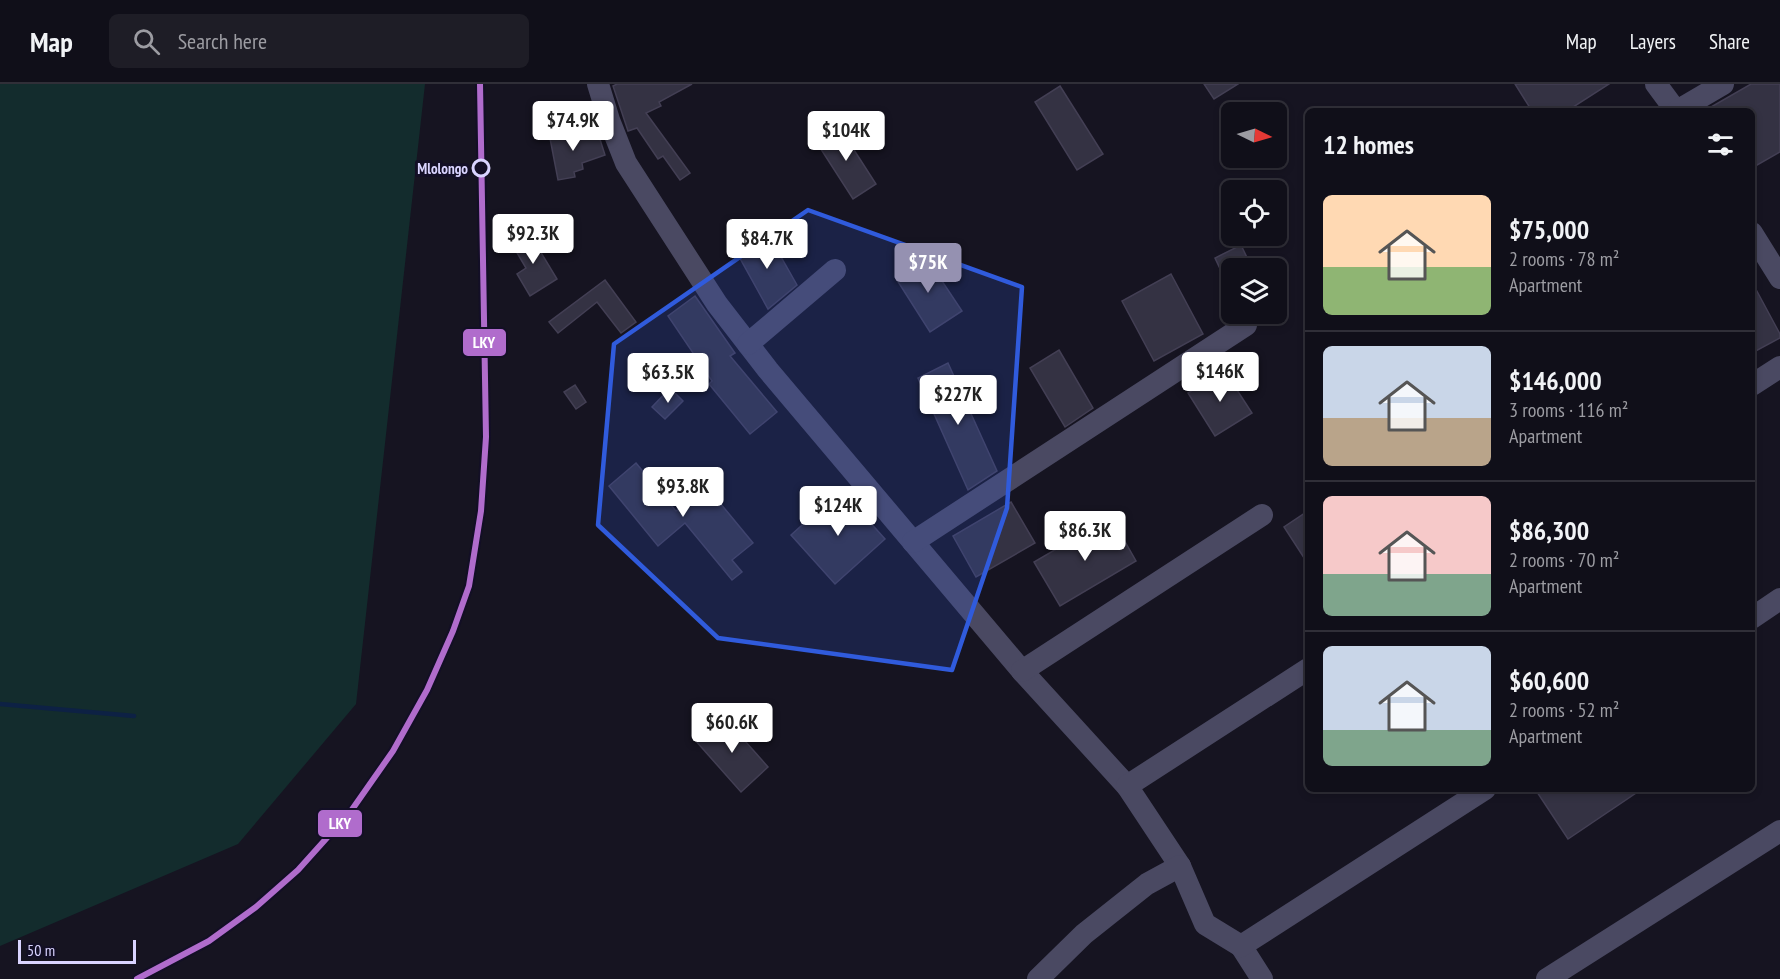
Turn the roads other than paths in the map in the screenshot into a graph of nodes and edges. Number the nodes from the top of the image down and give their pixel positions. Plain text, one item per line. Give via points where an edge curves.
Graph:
1 (598, 84) edge
2 (1656, 84) edge
3 (1723, 84) edge
4 (1674, 108) edge
5 (1681, 108) edge
6 (1755, 238) edge
7 (835, 270) dead end
8 (1780, 278) edge
9 (1246, 325) dead end
10 (748, 344) junction
11 (1780, 367) edge
12 (1755, 383) edge
13 (1262, 515) dead end
14 (913, 542) junction
15 (1780, 599) edge
16 (1755, 616) edge
17 (1022, 671) junction
18 (1305, 671) edge
19 (1127, 786) junction
20 (1480, 792) edge
21 (1780, 831) edge
22 (1180, 866) junction
23 (1242, 946) junction
24 (1562, 975) edge
25 (1038, 979) edge
26 (1262, 979) edge

1 - 10 street via 626,163 717,304
2 - 4 street
3 - 5 street
6 - 8 street
7 - 10 street
9 - 14 street
10 - 14 street
11 - 12 street
13 - 17 street
14 - 17 street
15 - 16 street
17 - 19 street
18 - 19 street
19 - 22 street
20 - 23 street
21 - 24 street
22 - 23 street via 1206,924
22 - 25 street via 1147,884 1084,934
23 - 26 street

